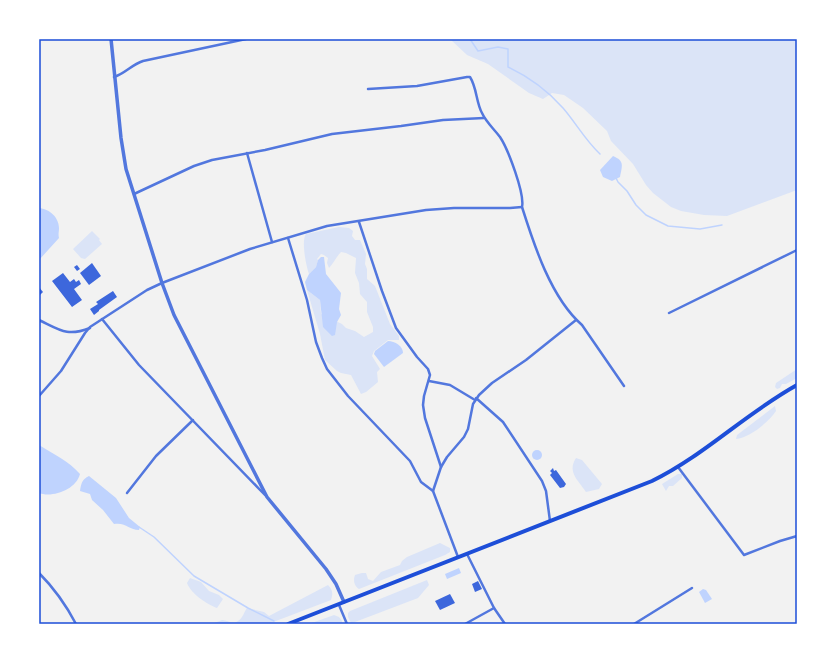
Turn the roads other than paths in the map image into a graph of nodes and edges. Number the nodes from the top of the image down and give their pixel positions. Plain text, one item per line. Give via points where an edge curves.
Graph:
1 (111, 39) edge
2 (246, 39) edge
3 (114, 77) junction
4 (368, 89) dead end
5 (484, 118) junction
6 (247, 153) junction
7 (134, 194) junction
8 (522, 207) junction
9 (359, 222) junction
10 (288, 238) junction
11 (272, 242) junction
12 (797, 250) edge
13 (162, 283) junction
14 (669, 313) dead end
15 (39, 320) edge
16 (102, 320) junction
17 (576, 320) junction
18 (90, 327) junction
19 (429, 381) junction
20 (797, 385) edge
21 (624, 386) dead end
22 (39, 396) edge
23 (475, 399) junction
24 (192, 420) junction
25 (441, 467) junction
26 (678, 467) junction
27 (433, 491) junction
28 (127, 493) dead end
29 (267, 498) junction
30 (550, 522) junction
31 (797, 536) edge
32 (467, 554) junction
33 (458, 557) junction
34 (39, 572) edge
35 (692, 588) dead end
36 (344, 602) junction
37 (339, 604) junction
38 (494, 608) junction
39 (76, 624) edge
40 (288, 624) edge
41 (347, 624) edge
42 (465, 624) edge
43 (505, 624) edge
44 (636, 624) edge

1 - 3 street
2 - 3 street via 143,61
3 - 7 street via 125,160
4 - 5 street via 417,86 470,77
5 - 6 street via 443,120 332,134
5 - 8 street via 501,138 508,154 519,183 524,202
6 - 7 street via 194,166
6 - 11 street
7 - 13 street
8 - 9 street via 426,210
8 - 17 street via 553,288
9 - 10 street via 327,226
9 - 19 street via 396,328 428,369
10 - 11 street
10 - 27 street via 307,300 316,342 327,369 348,396 410,461 421,482
11 - 13 street
12 - 14 street
13 - 16 street
13 - 29 street via 174,315
15 - 18 street via 64,332 80,332
16 - 18 street
16 - 24 street via 139,365
17 - 21 street
17 - 23 street via 492,383
18 - 22 street via 61,371
19 - 23 street via 450,385
19 - 25 street via 423,405
20 - 26 main road
23 - 25 street via 464,437
23 - 30 street via 503,422 542,481 546,491
24 - 28 street via 156,456
24 - 29 street
25 - 27 street
26 - 30 main road via 645,484
26 - 31 street via 744,554
27 - 33 street
29 - 36 street via 326,569
30 - 32 main road
32 - 33 main road
32 - 38 street
33 - 36 main road
34 - 39 street via 68,608
35 - 44 street
36 - 37 main road
37 - 40 main road
37 - 41 street
38 - 42 street
38 - 43 street

